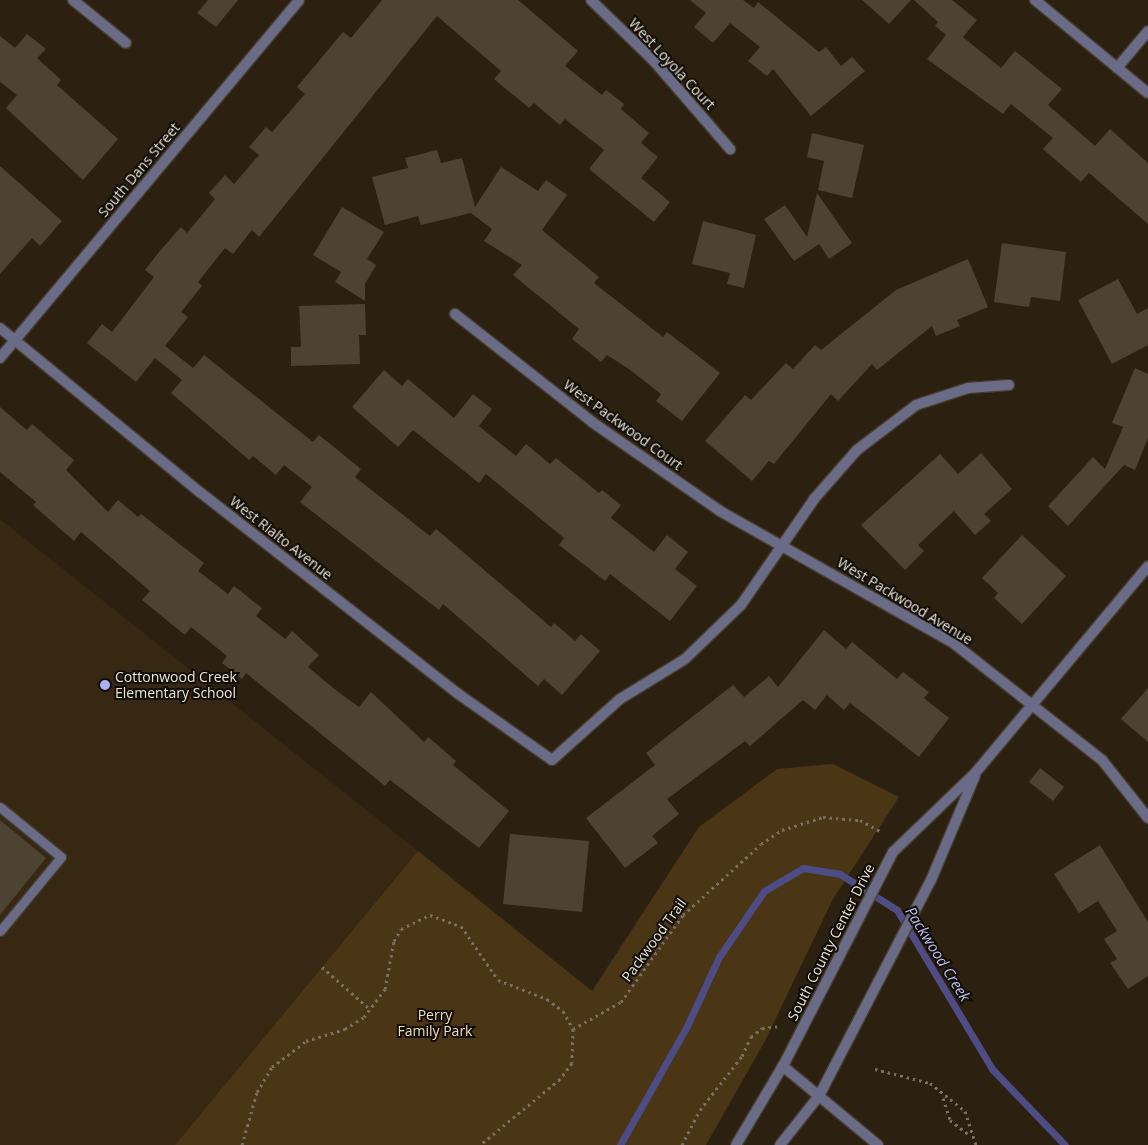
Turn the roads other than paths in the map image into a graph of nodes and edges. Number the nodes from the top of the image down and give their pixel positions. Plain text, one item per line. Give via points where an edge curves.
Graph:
1 (73, 0) edge
2 (299, 0) edge
3 (591, 0) edge
4 (1034, 0) edge
5 (1148, 31) edge
6 (126, 43) dead end
7 (1118, 68) junction
8 (1148, 93) edge
9 (730, 149) dead end
10 (454, 314) dead end
11 (0, 328) edge
12 (15, 340) junction
13 (0, 358) edge
14 (1009, 386) dead end
15 (783, 546) junction
16 (1148, 566) edge
17 (1033, 705) junction
18 (976, 772) junction
19 (0, 807) edge
20 (1148, 818) edge
21 (0, 931) edge
22 (782, 1066) junction
23 (819, 1096) junction
24 (736, 1145) edge
25 (780, 1145) edge
26 (878, 1145) edge

1 - 6 street
2 - 12 street, South Dans Street
3 - 9 street, West Loyola Court via 653,60
4 - 7 street
5 - 7 street
7 - 8 street
10 - 15 street, West Packwood Court via 592,422 720,511
11 - 12 street, West Rialto Avenue
12 - 13 street, South Dans Street
12 - 15 street, West Rialto Avenue via 418,663 552,760 620,699 685,659 741,605
14 - 15 street via 968,388 916,405 857,450 814,499
15 - 17 street, West Packwood Avenue via 952,642
16 - 17 street, South County Center Drive
17 - 18 street, South County Center Drive
17 - 20 street, West Packwood Avenue via 1102,760
18 - 22 street, South County Center Drive via 893,852
18 - 23 street, South County Center Drive via 932,880
19 - 21 lane via 61,857
22 - 23 street
22 - 24 street, South County Center Drive
23 - 25 street, South County Center Drive
23 - 26 street

